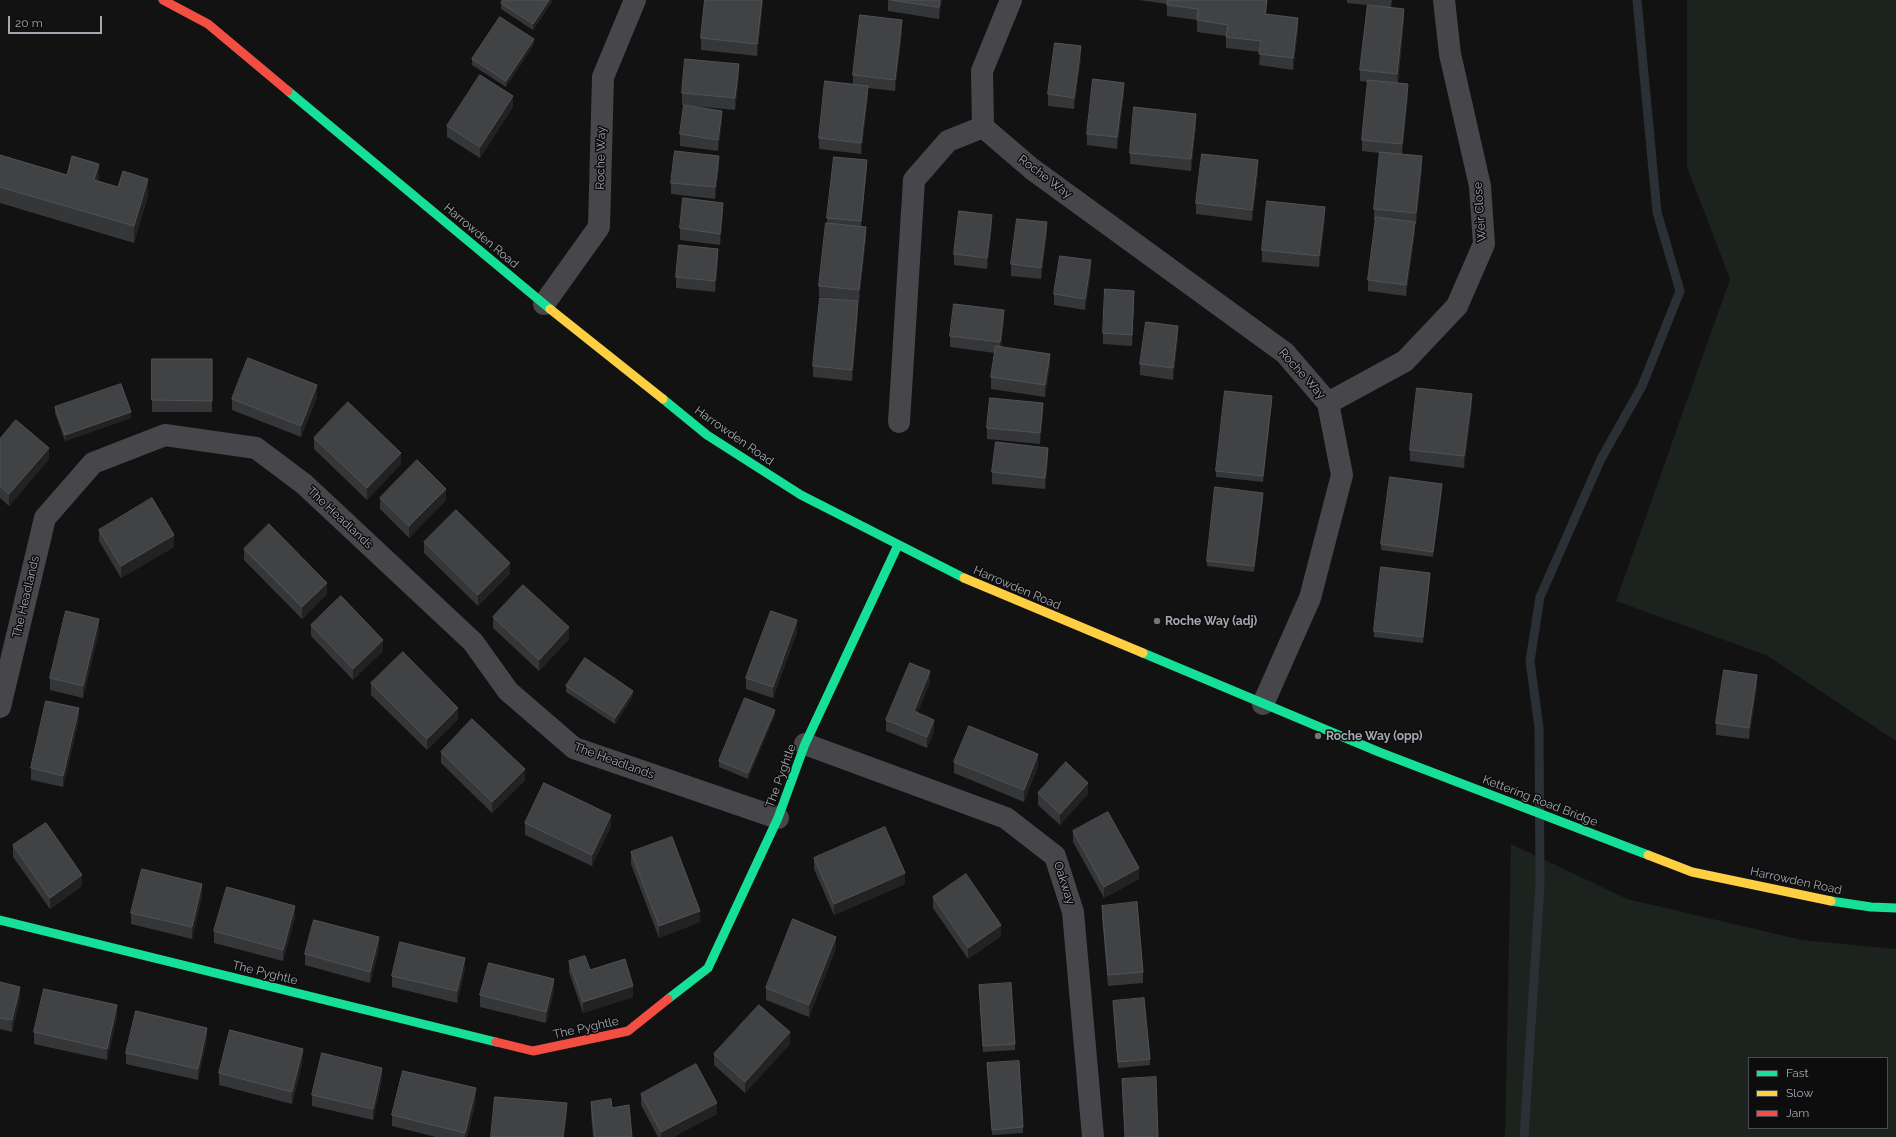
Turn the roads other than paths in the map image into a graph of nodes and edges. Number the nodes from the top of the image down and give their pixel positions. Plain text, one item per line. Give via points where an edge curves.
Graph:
1 (163, 0) edge
2 (636, 0) edge
3 (1011, 0) edge
4 (1444, 0) edge
5 (983, 127) junction
6 (544, 304) junction
7 (1328, 403) junction
8 (899, 422) dead end
9 (898, 545) junction
10 (1263, 704) junction
11 (0, 707) edge
12 (805, 744) junction
13 (1379, 752) joint
14 (778, 818) junction
15 (1692, 872) joint
16 (1896, 908) edge
17 (0, 920) edge
18 (1093, 1137) edge

1 - 6 main road, Harrowden Road via 208,24
2 - 6 street, Roche Way via 603,77 599,227
3 - 5 street via 982,71
4 - 7 street, Weir Close via 1450,54 1480,186 1484,244 1457,306 1405,361
5 - 7 street, Roche Way via 1032,169 1285,353
5 - 8 street via 948,141 914,180
6 - 9 main road, Harrowden Road via 707,435 801,495
7 - 10 street, Roche Way via 1342,475 1310,598
9 - 10 main road, Harrowden Road via 971,581
9 - 12 main road, The Pyghtle
10 - 13 main road, Harrowden Road
11 - 14 street, The Headlands via 45,518 92,463 165,436 256,448 304,484 473,642 508,691 574,748
12 - 14 main road, The Pyghtle
12 - 18 street, Oakway via 1006,818 1055,856 1073,912
13 - 15 main road, Kettering Road Bridge
14 - 17 main road, The Pyghtle via 708,968 628,1032 533,1051
15 - 16 main road, Harrowden Road via 1813,898 1871,908

